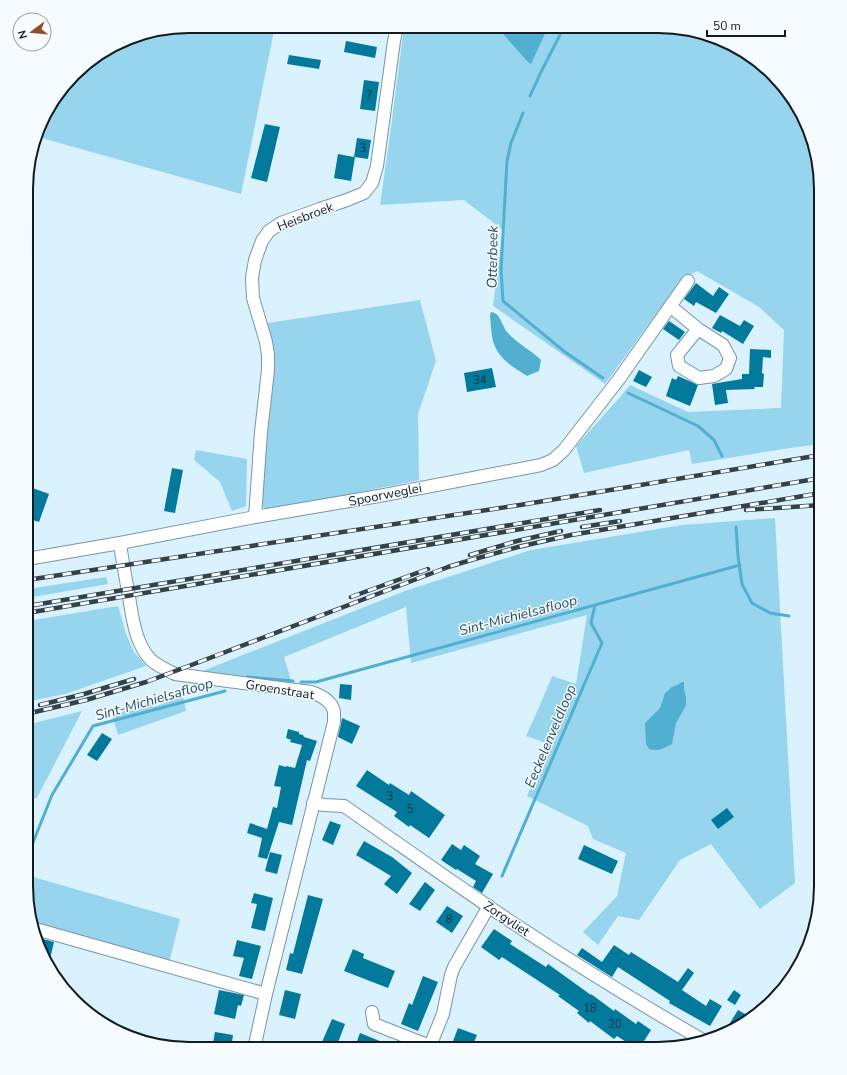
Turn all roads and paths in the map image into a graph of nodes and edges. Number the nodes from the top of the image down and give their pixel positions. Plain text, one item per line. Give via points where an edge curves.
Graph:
1 (396, 33) edge
2 (688, 281) dead end
3 (670, 306) junction
4 (698, 329) junction
5 (255, 517) junction
6 (120, 543) junction
7 (33, 558) edge
8 (313, 803) junction
9 (489, 906) junction
10 (39, 930) edge
11 (266, 994) junction
12 (372, 1012) dead end
13 (698, 1037) edge
14 (256, 1042) edge
15 (420, 1042) edge
16 (432, 1042) edge

1 - 5 street, Heisbroek via 377,166 372,183 364,193 282,223 269,231 255,260 252,278 253,298 268,356
2 - 3 street, Spoorweglei
3 - 4 street
3 - 5 street, Spoorweglei via 619,379 564,450 553,460 541,465 380,496
4 - 4 street via 677,355 679,366 699,378 714,376 726,369 730,358 722,345
5 - 6 street, Spoorweglei
6 - 7 street, Spoorweglei
6 - 8 street, Groenstraat via 132,618 143,649 151,660 175,674 311,692 323,697 332,706 334,722
8 - 9 street, Zorgvliet via 344,806
8 - 11 street, Groenstraat
9 - 13 street, Zorgvliet via 606,982
9 - 16 street via 454,967 443,1014
10 - 11 street
11 - 14 street, Groenstraat
12 - 15 street via 374,1024

